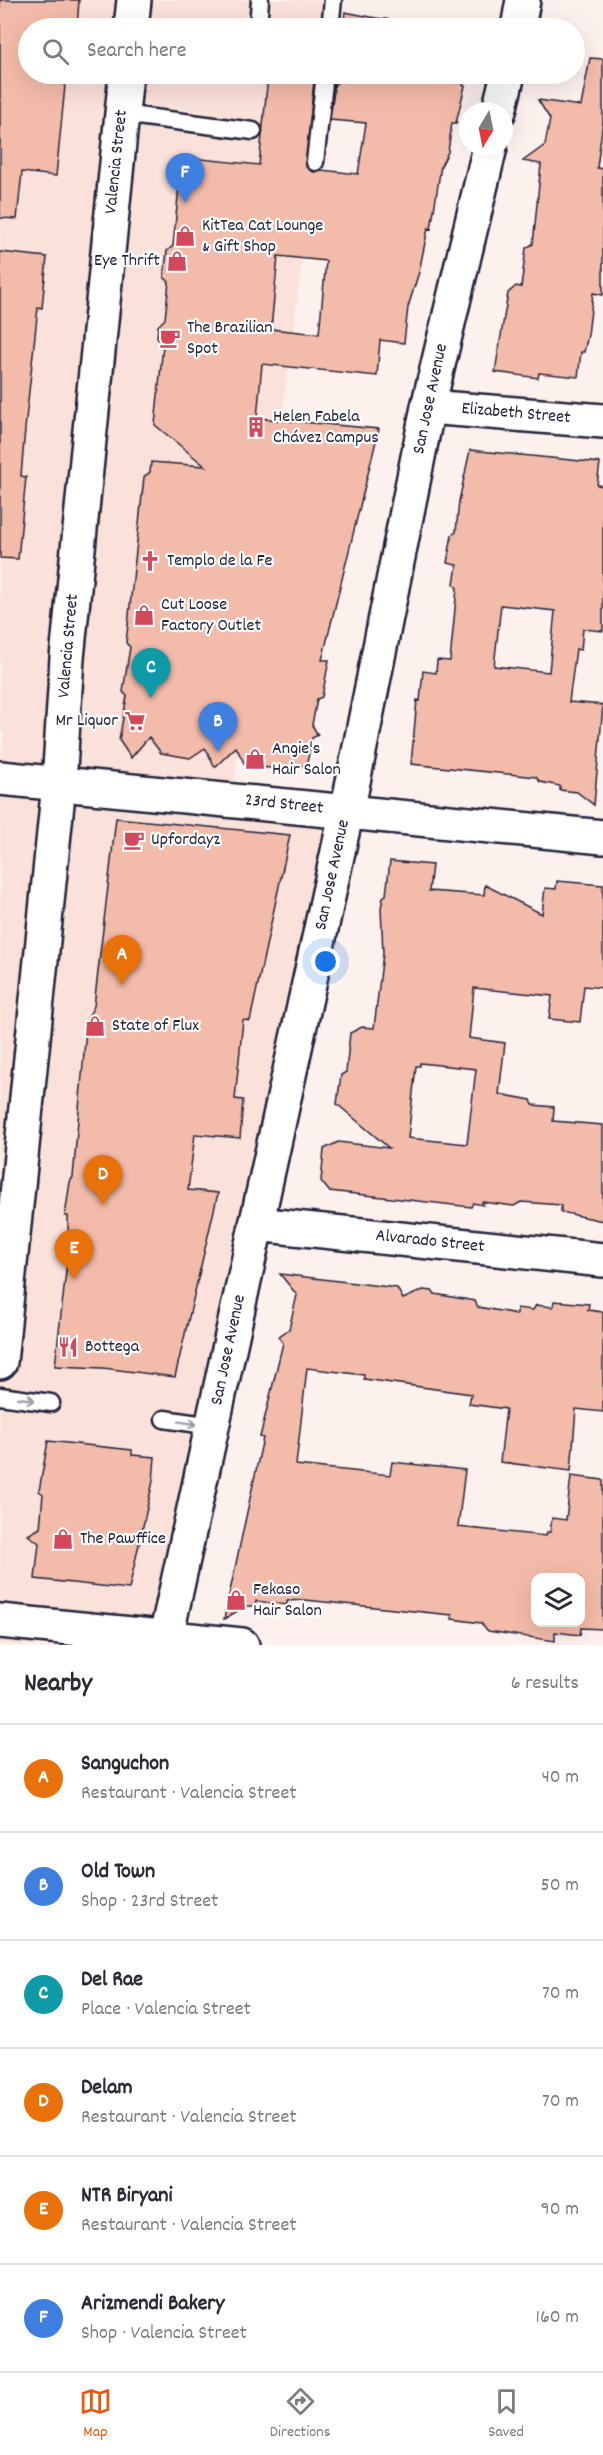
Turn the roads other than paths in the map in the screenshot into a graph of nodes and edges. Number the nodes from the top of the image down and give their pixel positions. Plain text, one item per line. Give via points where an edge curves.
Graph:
1 (134, 0) edge
2 (260, 0) edge
3 (333, 0) edge
4 (523, 0) edge
5 (132, 18) edge
6 (259, 18) edge
7 (331, 18) edge
8 (520, 18) edge
9 (125, 84) edge
10 (324, 84) edge
11 (506, 84) edge
12 (501, 102) edge
13 (122, 114) junction
14 (253, 130) dead end
15 (488, 156) edge
16 (315, 162) dead end
17 (428, 407) junction
18 (603, 421) edge
19 (0, 778) edge
20 (58, 784) junction
21 (347, 811) junction
22 (603, 837) edge
23 (256, 1224) junction
24 (603, 1260) edge
25 (0, 1362) edge
26 (0, 1396) edge
27 (51, 1403) dead end
28 (164, 1419) dead end
29 (212, 1426) junction
30 (0, 1621) edge
31 (166, 1637) junction
32 (242, 1645) edge

1 - 5 street
2 - 6 lane
3 - 7 lane
4 - 8 street
9 - 13 street, Valencia Street
10 - 16 lane
11 - 12 street
13 - 14 lane
13 - 20 street, Valencia Street via 67,658
15 - 17 street, San Jose Avenue
17 - 18 street, Elizabeth Street
17 - 21 street, San Jose Avenue
19 - 20 street, 23rd Street
20 - 21 street, 23rd Street
20 - 25 street, Valencia Street
21 - 22 street, 23rd Street
21 - 23 street, San Jose Avenue
23 - 24 street, Alvarado Street
23 - 29 street, San Jose Avenue
26 -> 27 lane
28 -> 29 lane
29 - 31 street, San Jose Avenue
30 - 31 street
31 - 32 street

